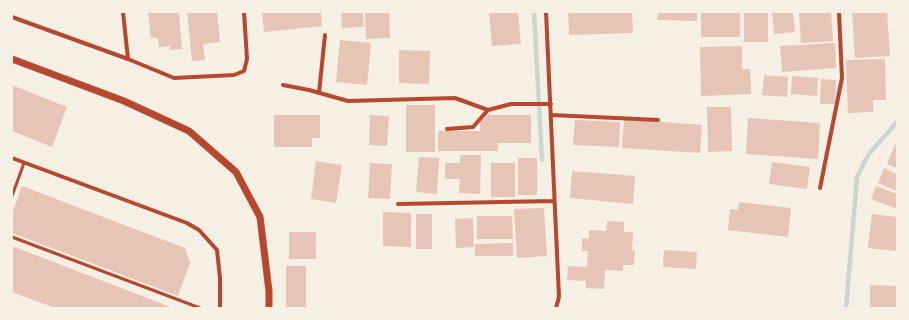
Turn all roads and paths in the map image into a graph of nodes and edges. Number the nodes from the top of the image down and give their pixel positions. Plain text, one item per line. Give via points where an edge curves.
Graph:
1 (123, 12) edge
2 (244, 12) edge
3 (546, 12) edge
4 (839, 12) edge
5 (12, 17) edge
6 (325, 35) dead end
7 (12, 59) edge
8 (128, 59) junction
9 (283, 85) dead end
10 (319, 93) junction
11 (549, 104) junction
12 (488, 110) junction
13 (552, 115) junction
14 (658, 120) dead end
15 (448, 129) dead end
16 (12, 158) edge
17 (24, 162) junction
18 (820, 188) dead end
19 (12, 196) edge
20 (553, 200) junction
21 (398, 204) dead end
22 (12, 237) edge
23 (200, 308) edge
24 (220, 308) edge
25 (268, 308) edge
26 (556, 308) edge

1 - 8 street
2 - 8 street via 247,59 244,71 234,75 174,78
3 - 11 street
4 - 18 street via 842,78
5 - 8 street
6 - 10 street
7 - 25 street via 124,101 189,131 236,172 260,217
9 - 10 street
10 - 12 street via 348,101 455,98
11 - 12 street via 511,104
11 - 13 street
12 - 15 street via 473,127
13 - 14 street
13 - 20 street
16 - 17 street
17 - 19 lane
17 - 24 street via 187,223 199,230 217,250
20 - 21 street
20 - 26 street via 559,297
22 - 23 lane

